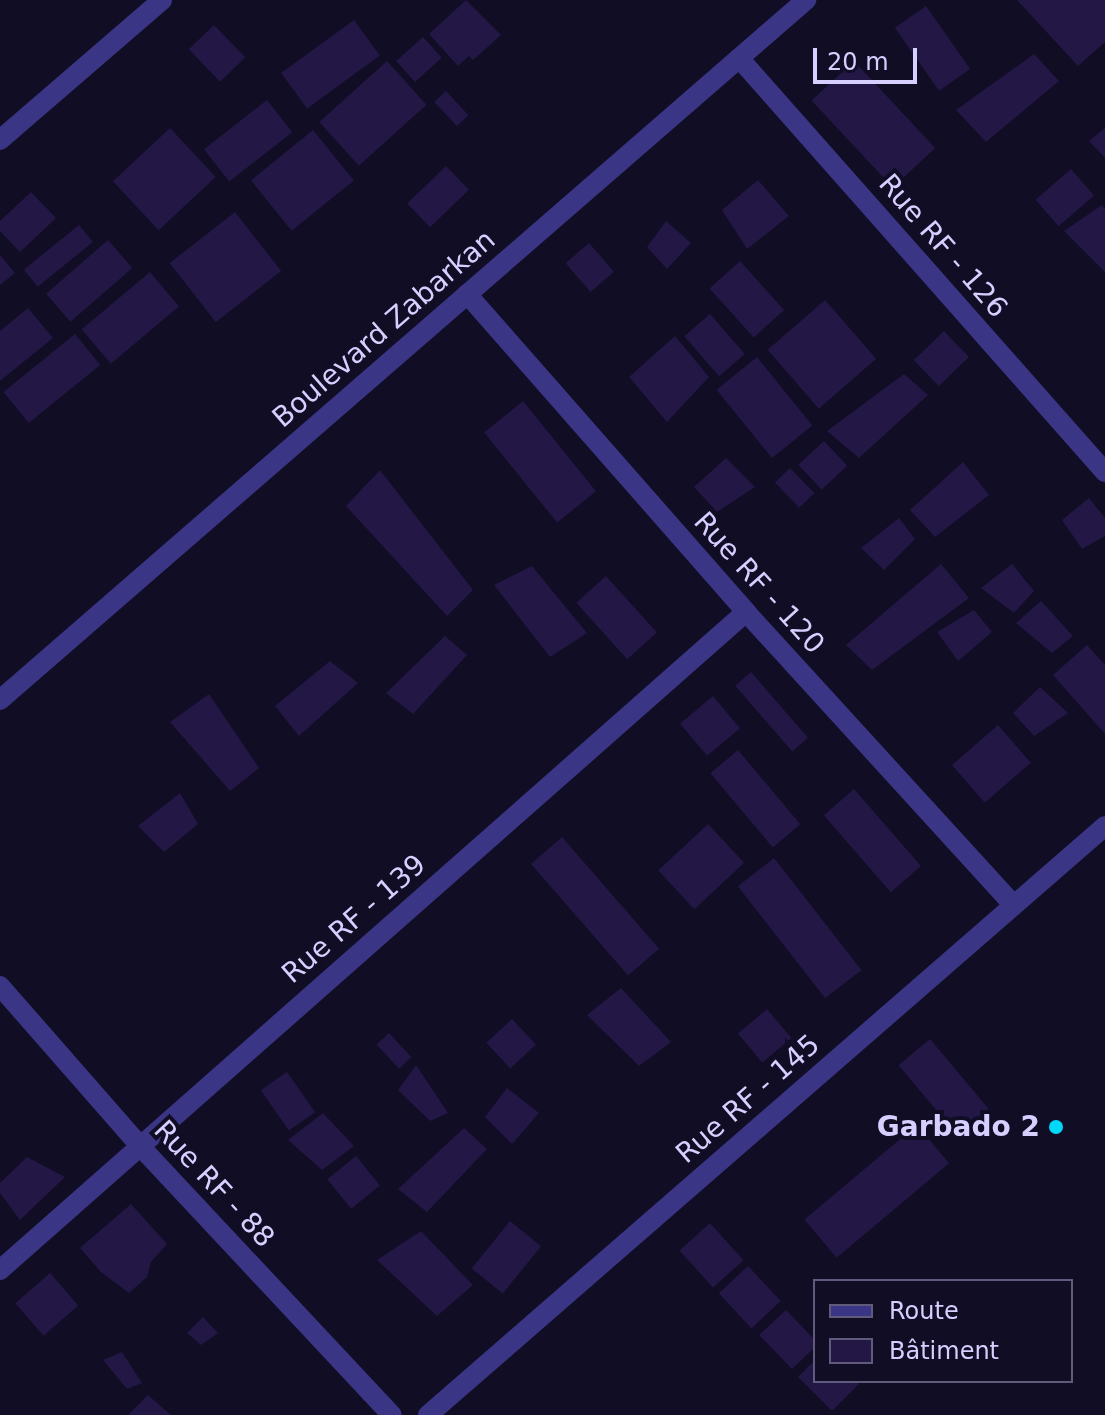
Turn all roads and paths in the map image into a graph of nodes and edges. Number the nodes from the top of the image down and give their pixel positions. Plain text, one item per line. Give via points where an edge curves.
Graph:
1 (162, 0) edge
2 (806, 0) edge
3 (739, 58) junction
4 (0, 140) edge
5 (467, 294) junction
6 (1105, 472) edge
7 (746, 612) junction
8 (0, 700) edge
9 (1105, 826) edge
10 (1014, 905) junction
11 (0, 986) edge
12 (139, 1145) junction
13 (0, 1270) edge
14 (392, 1415) edge
15 (428, 1415) edge

1 - 4 street
2 - 3 street, Boulevard Zabarkan
3 - 5 street, Boulevard Zabarkan
3 - 6 street, Rue RF - 126
5 - 7 street, Rue RF - 120
5 - 8 street, Boulevard Zabarkan
7 - 10 street, Rue RF - 120
7 - 12 street, Rue RF - 139
9 - 10 street, Rue RF - 145
10 - 15 street, Rue RF - 145
11 - 12 street, Rue RF - 88
12 - 13 street, Rue RF - 139
12 - 14 street, Rue RF - 88

